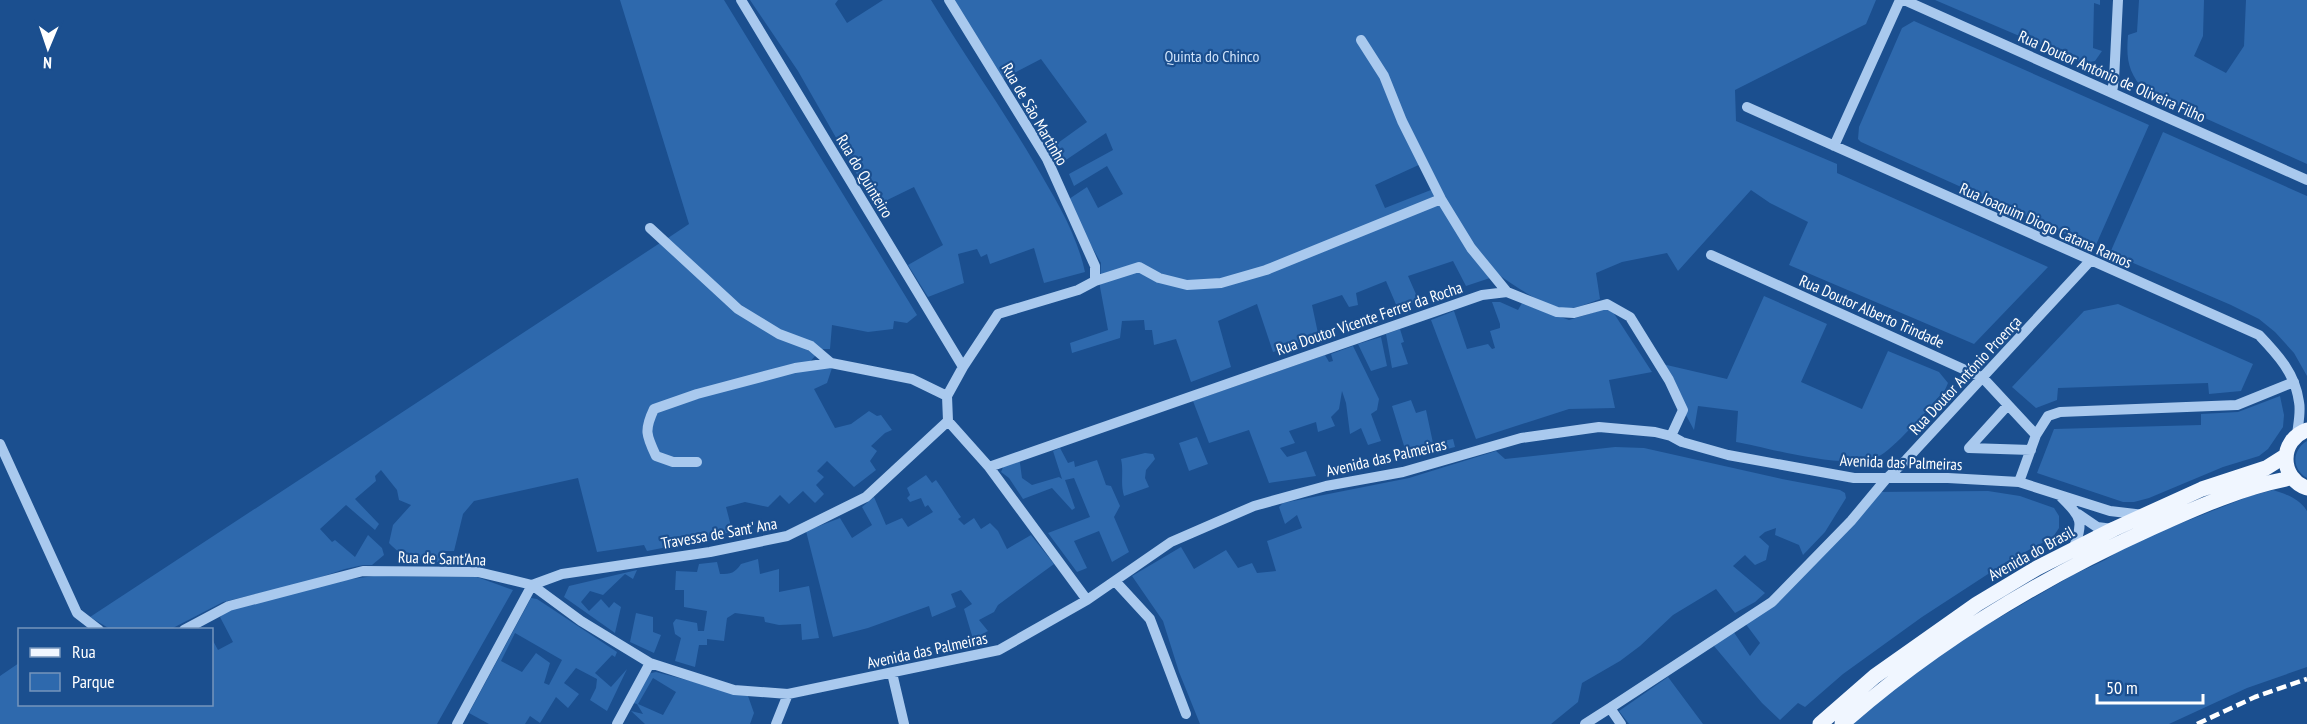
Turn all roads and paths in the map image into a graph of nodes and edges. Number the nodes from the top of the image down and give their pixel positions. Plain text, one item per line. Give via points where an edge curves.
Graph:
1 (741, 0) edge
2 (949, 0) edge
3 (1902, 0) edge
4 (2118, 0) edge
5 (1361, 40) dead end
6 (2112, 92) junction
7 (1748, 107) dead end
8 (1834, 146) junction
9 (2307, 180) edge
10 (1441, 200) junction
11 (650, 228) dead end
12 (1711, 255) dead end
13 (2090, 261) junction
14 (1095, 281) junction
15 (1507, 292) junction
16 (831, 363) junction
17 (963, 367) junction
18 (1983, 378) junction
19 (2294, 382) junction
20 (947, 396) junction
21 (2300, 404) junction
22 (2008, 405) junction
23 (2307, 413) edge
24 (948, 421) junction
25 (2302, 433) edge
26 (2036, 435) junction
27 (1671, 436) junction
28 (0, 444) edge
29 (2031, 450) junction
30 (2285, 456) junction
31 (697, 462) dead end
32 (989, 467) junction
33 (2291, 478) junction
34 (1886, 479) junction
35 (2019, 482) junction
36 (2307, 488) edge
37 (2059, 494) junction
38 (2110, 511) junction
39 (2078, 514) junction
40 (2144, 515) junction
41 (2117, 535) junction
42 (2073, 550) junction
43 (1115, 581) junction
44 (532, 585) junction
45 (1087, 600) junction
46 (96, 628) edge
47 (188, 628) edge
48 (650, 663) junction
49 (892, 673) junction
50 (788, 693) junction
51 (1610, 708) junction
52 (1186, 714) dead end
53 (457, 724) edge
54 (617, 724) edge
55 (776, 724) edge
56 (904, 724) edge
57 (1585, 724) edge
58 (1622, 724) edge
59 (1820, 724) edge
60 (1842, 724) edge

1 - 17 street, Rua do Quinteiro
2 - 14 street, Rua de São Martinho via 1047,159 1095,266
3 - 6 street, Rua Doutor António de Oliveira Filho
3 - 8 street
4 - 6 street
5 - 10 street via 1384,75 1401,121
6 - 9 street, Rua Doutor António de Oliveira Filho
7 - 8 street, Rua Joaquim Diogo Catana Ramos
8 - 13 street, Rua Joaquim Diogo Catana Ramos
10 - 14 street via 1266,270 1221,282 1187,285 1159,278 1139,267
10 - 15 street via 1471,248
11 - 16 street via 738,309 779,334 811,346
12 - 18 street, Rua Doutor Alberto Trindade
13 - 18 street, Rua Doutor António Proença
13 - 19 street, Rua Joaquim Diogo Catana Ramos via 2259,335 2282,359
14 - 17 street via 1078,290 998,314
15 - 27 street via 1557,312 1574,313 1607,303 1630,317 1683,410
15 - 32 street, Rua Doutor Vicente Ferrer da Rocha via 1482,295
16 - 20 street via 912,379
16 - 31 street via 795,368 654,409 646,425 656,456 673,462
17 - 20 street
18 - 22 street, Rua Doutor Alberto Trindade
18 - 34 street, Rua Doutor António Proença
19 - 21 street, Rua Joaquim Diogo Catana Ramos
19 - 26 street via 2237,405 2060,412 2048,416
20 - 24 street
21 - 23 street, Rua Joaquim Diogo Catana Ramos
21 - 25 street, Rua Joaquim Diogo Catana Ramos
22 - 26 street, Rua Doutor Alberto Trindade
22 - 29 street via 1969,448
24 - 32 street
24 - 44 street, Travessa de Sant' Ana via 866,497 788,536 562,574
25 - 30 main road via 2287,448
26 - 29 street
27 - 34 street, Avenida das Palmeiras via 1728,455 1854,478
27 - 43 street, Avenida das Palmeiras via 1599,427 1521,438 1403,472 1326,486 1254,506 1171,542
28 - 46 street via 77,613
29 - 35 street
30 - 33 main road
30 - 40 main road, Avenida do Brasil via 2266,468 2202,489
32 - 45 street
33 - 36 main road
33 - 41 main road, Avenida do Brasil
34 - 35 street, Avenida das Palmeiras
34 - 51 street, Rua Doutor António Proença via 1772,602
35 - 37 street, Avenida das Palmeiras
37 - 38 street, Avenida das Palmeiras
37 - 39 street, Avenida das Palmeiras
38 - 40 street, Avenida das Palmeiras
38 - 41 street
39 - 41 street, Avenida das Palmeiras
39 - 42 street via 2080,531
40 - 41 main road, Avenida do Brasil
41 - 42 main road, Avenida do Brasil
41 - 60 main road, Avenida do Brasil via 1985,616 1884,687
42 - 59 main road, Avenida do Brasil via 1977,604 1875,676
43 - 45 street, Avenida das Palmeiras
43 - 52 street via 1150,618
44 - 47 street, Rua de Sant'Ana via 478,572 363,571 230,606
44 - 48 street, Rua de Sant'Ana via 581,621
44 - 53 street
45 - 49 street, Avenida das Palmeiras via 999,650
48 - 50 street, Rua de Sant'Ana via 734,690
48 - 54 street
49 - 50 street, Avenida das Palmeiras
49 - 56 street
50 - 55 street
51 - 57 street, Rua Doutor António Proença
51 - 58 street

